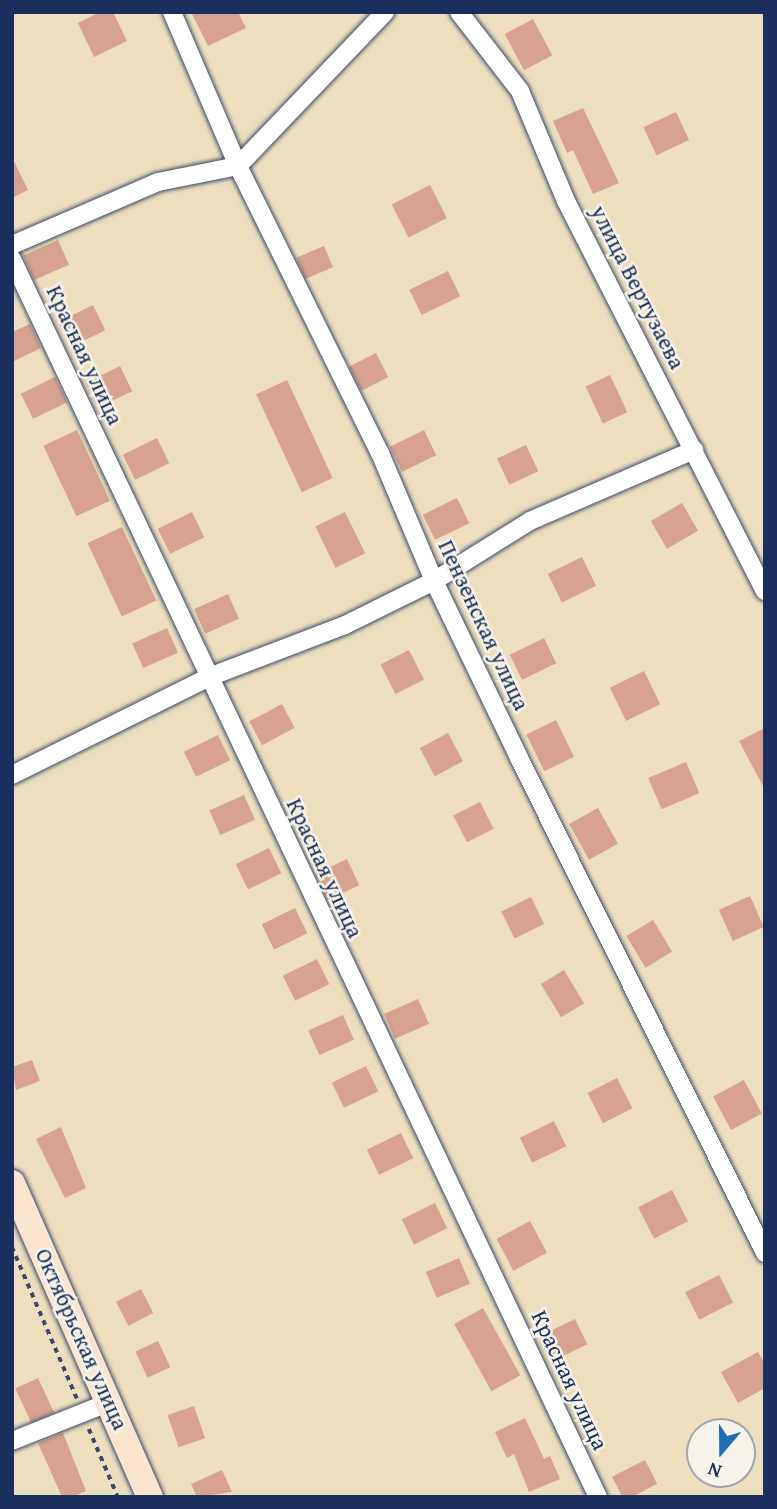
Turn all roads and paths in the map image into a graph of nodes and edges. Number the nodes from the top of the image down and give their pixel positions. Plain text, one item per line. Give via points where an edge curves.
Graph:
1 (172, 12) edge
2 (385, 12) edge
3 (459, 12) edge
4 (238, 166) junction
5 (12, 245) edge
6 (12, 259) edge
7 (694, 450) junction
8 (434, 581) junction
9 (765, 591) edge
10 (209, 677) junction
11 (12, 775) edge
12 (12, 1183) edge
13 (12, 1247) edge
14 (765, 1253) edge
15 (110, 1402) junction
16 (83, 1414) junction
17 (12, 1441) edge
18 (118, 1497) edge
19 (150, 1497) edge
20 (598, 1497) edge

1 - 4 street, Пензенская улица
2 - 4 street
3 - 7 street, улица Вертузаева via 520,91 566,201
4 - 5 street via 158,182
4 - 8 street, Пензенская улица via 380,453
6 - 10 street, Красная улица
7 - 8 street via 530,521
7 - 9 street, улица Вертузаева
8 - 10 street via 345,625
8 - 14 street, Пензенская улица
10 - 11 street
10 - 20 street, Красная улица
12 - 15 main road, Октябрьская улица
13 - 16 path
15 - 16 street
15 - 19 main road, Октябрьская улица
16 - 17 street
16 - 18 path

